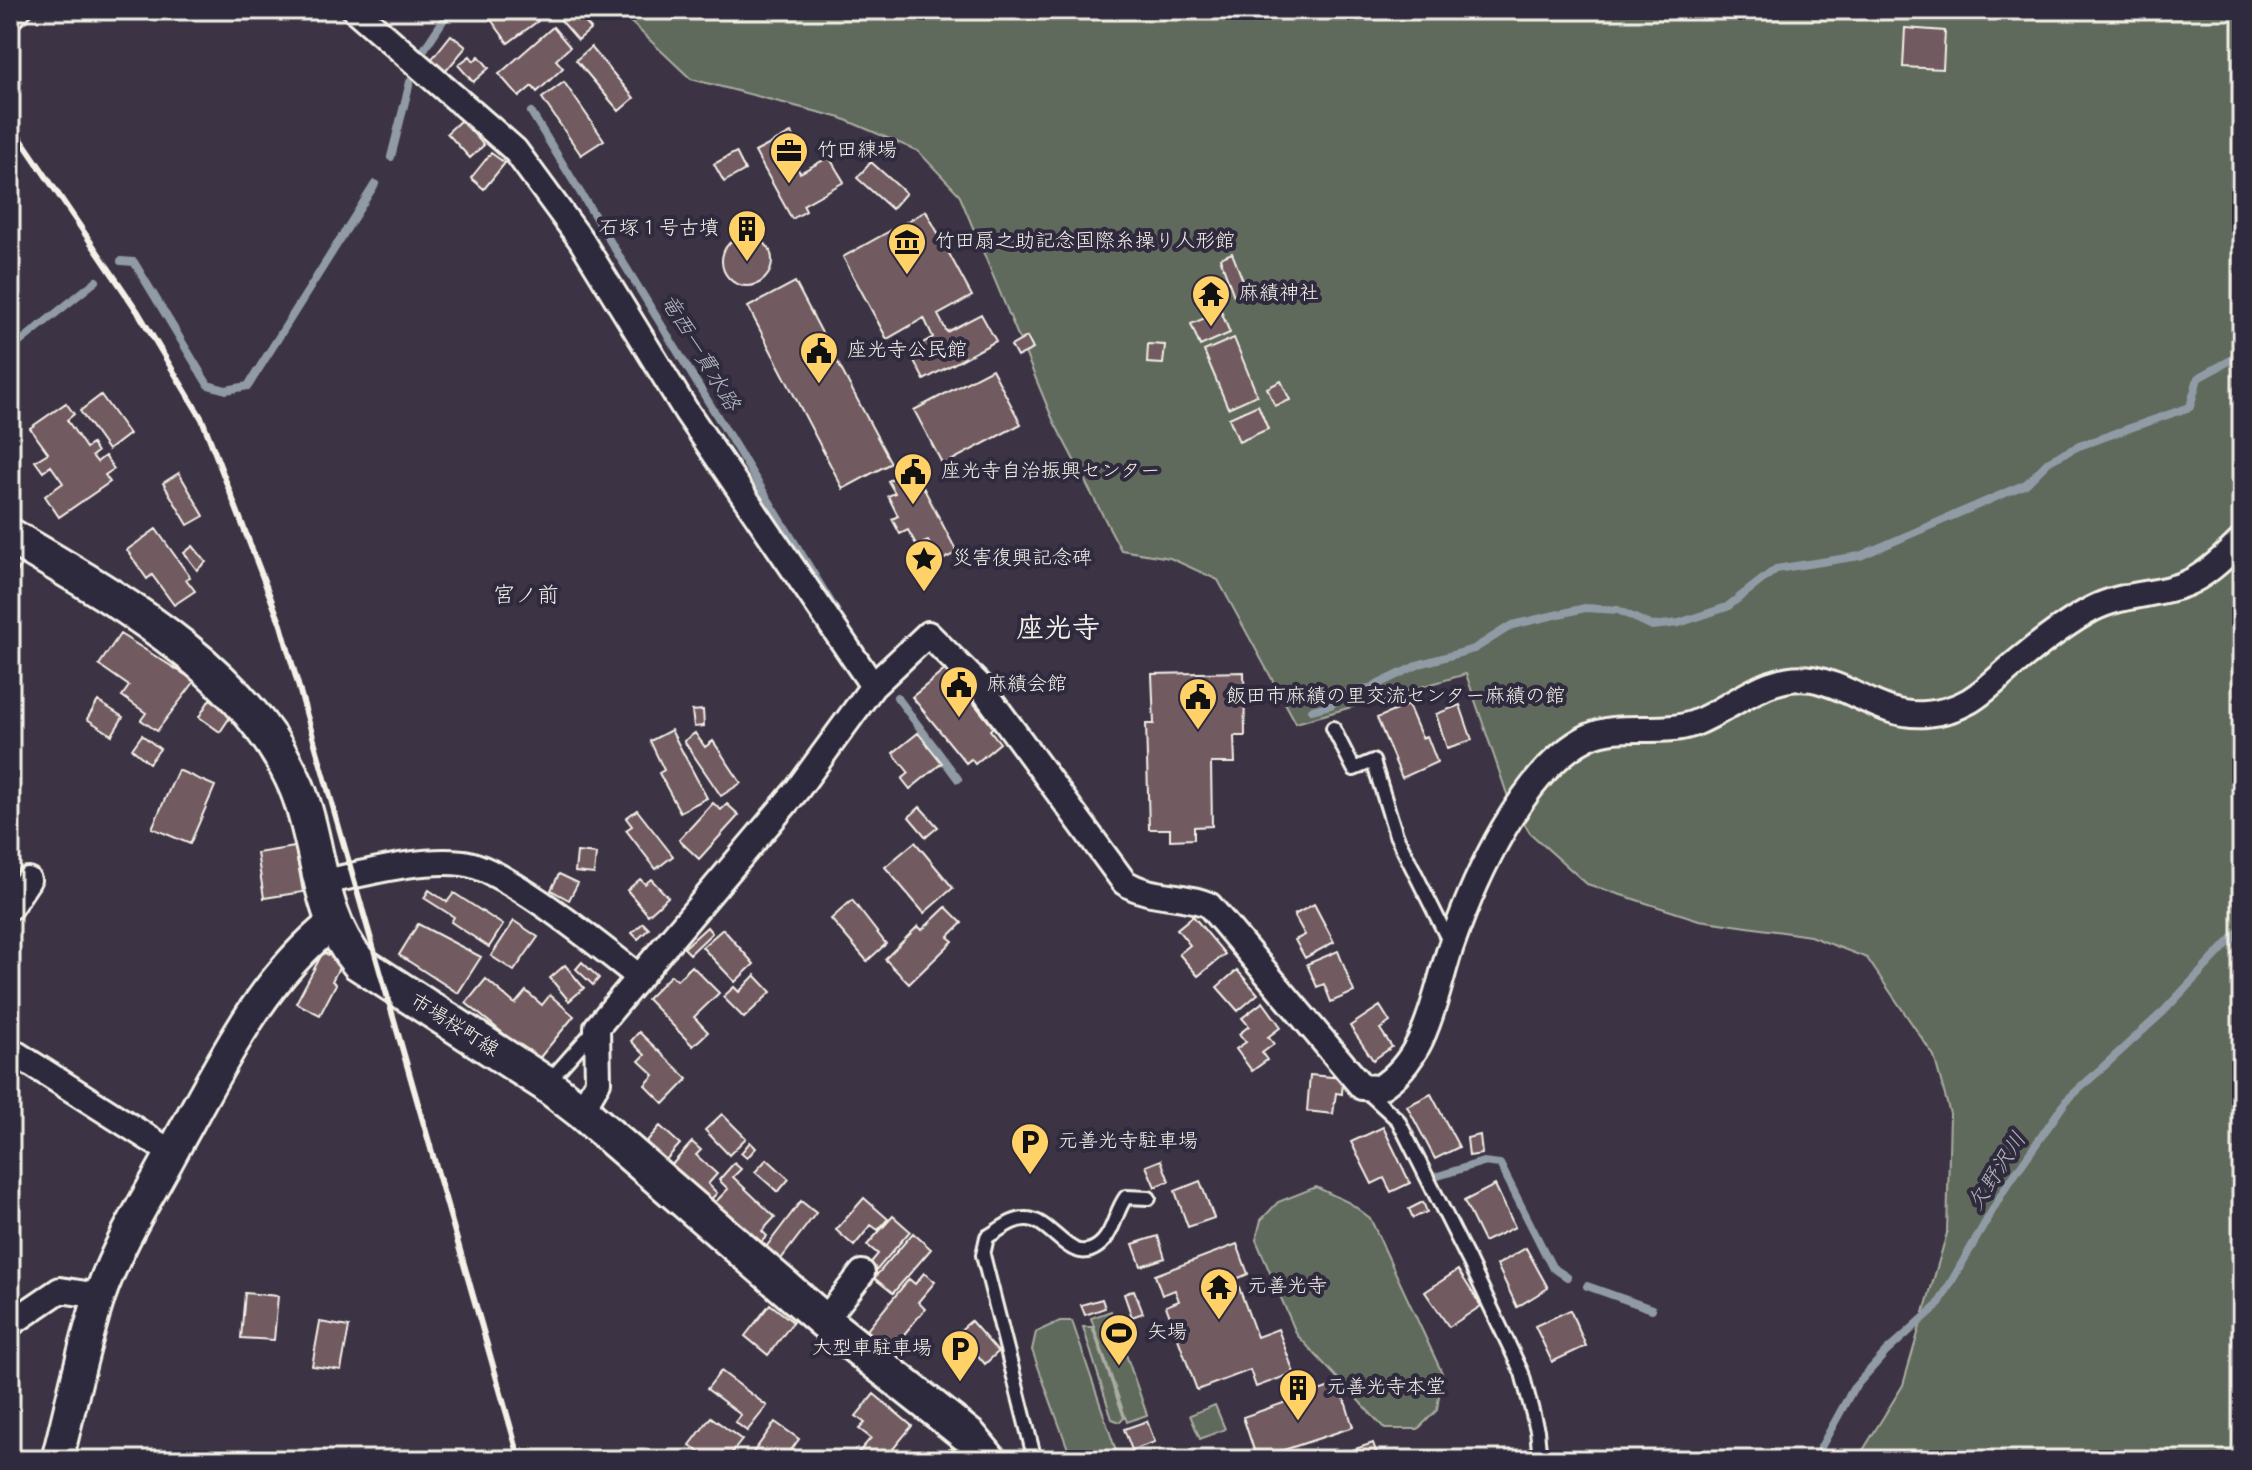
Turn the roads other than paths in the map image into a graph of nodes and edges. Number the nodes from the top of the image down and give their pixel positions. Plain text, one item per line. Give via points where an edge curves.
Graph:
1 (26, 10) edge
2 (355, 10) edge
3 (10, 25) edge
4 (10, 536) edge
5 (2242, 540) edge
6 (873, 686) junction
7 (1333, 728) dead end
8 (28, 880) dead end
9 (324, 882) junction
10 (10, 907) edge
11 (333, 923) junction
12 (1451, 945) junction
13 (638, 976) junction
14 (597, 1027) junction
15 (10, 1050) edge
16 (546, 1084) junction
17 (1362, 1087) junction
18 (581, 1111) junction
19 (172, 1153) junction
20 (1149, 1198) dead end
21 (862, 1273) dead end
22 (100, 1296) junction
23 (824, 1321) junction
24 (10, 1324) edge
25 (57, 1460) edge
26 (989, 1460) edge
27 (1035, 1460) edge
28 (1540, 1460) edge

1 - 3 lane
2 - 6 street via 515,150 581,240 686,411
4 - 9 main road, 市場桜町線 via 176,640 242,705 286,763
5 - 12 street via 2184,585 2133,593 2092,609 1956,710 1923,715 1886,711 1813,679 1787,678 1692,725 1621,729 1588,737 1519,804 1488,858
6 - 13 street via 797,790
6 - 17 street via 928,634 981,687 1124,882 1139,892 1209,905
7 - 12 lane via 1354,769 1373,761 1396,835
8 - 10 street
9 - 11 main road, 市場桜町線
9 - 13 street via 412,865 465,863 568,921
11 - 16 main road, 市場桜町線 via 359,963
11 - 19 street via 301,948 275,979
12 - 17 street via 1423,1038 1408,1064 1379,1088
13 - 14 street
14 - 16 lane
14 - 18 street via 598,1082
15 - 19 street
16 - 18 main road, 市場桜町線
17 - 28 lane via 1398,1120 1469,1261 1522,1373
18 - 23 main road, 市場桜町線
19 - 22 street
20 - 27 lane via 1126,1197 1109,1233 1098,1246 1083,1252 1029,1219 1013,1221 987,1237 983,1255
21 - 23 street
22 - 24 street via 60,1290
22 - 25 street
23 - 26 main road, 市場桜町線 via 970,1437

